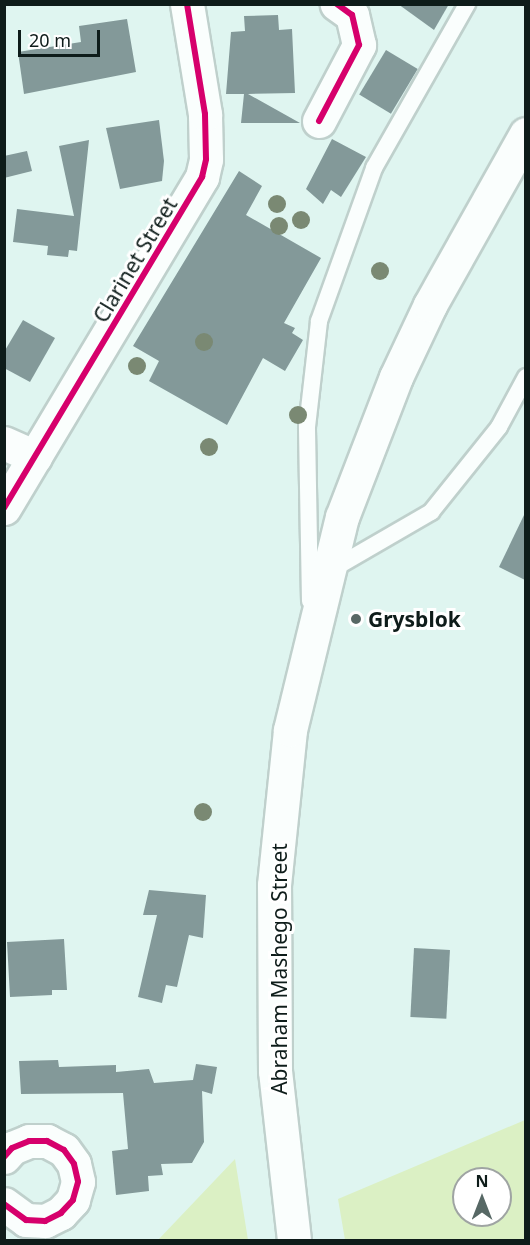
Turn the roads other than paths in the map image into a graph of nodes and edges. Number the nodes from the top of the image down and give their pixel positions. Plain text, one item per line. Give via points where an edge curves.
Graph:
1 (187, 4) edge
2 (338, 4) edge
3 (467, 4) edge
4 (319, 121) dead end
5 (525, 134) edge
6 (525, 376) edge
7 (4, 443) edge
8 (35, 457) junction
9 (4, 508) edge
10 (328, 572) junction
11 (311, 632) junction
12 (7, 1147) edge
13 (4, 1204) edge
14 (294, 1240) edge

1 - 8 main road, Clarinet Street via 205,114 206,159 201,177
2 - 4 main road via 352,15 359,45
3 - 11 lane via 374,168 319,321 307,427
5 - 10 main road, Abraham Mashego Street via 430,306 396,377 342,517
6 - 10 lane via 499,427 431,512
7 - 8 main road
8 - 9 main road, Clarinet Street
10 - 11 main road, Abraham Mashego Street
11 - 14 main road, Abraham Mashego Street via 290,730 274,885 275,1071
12 - 13 main road via 38,1141 64,1150 74,1164 78,1182 74,1200 62,1214 45,1221 27,1220

